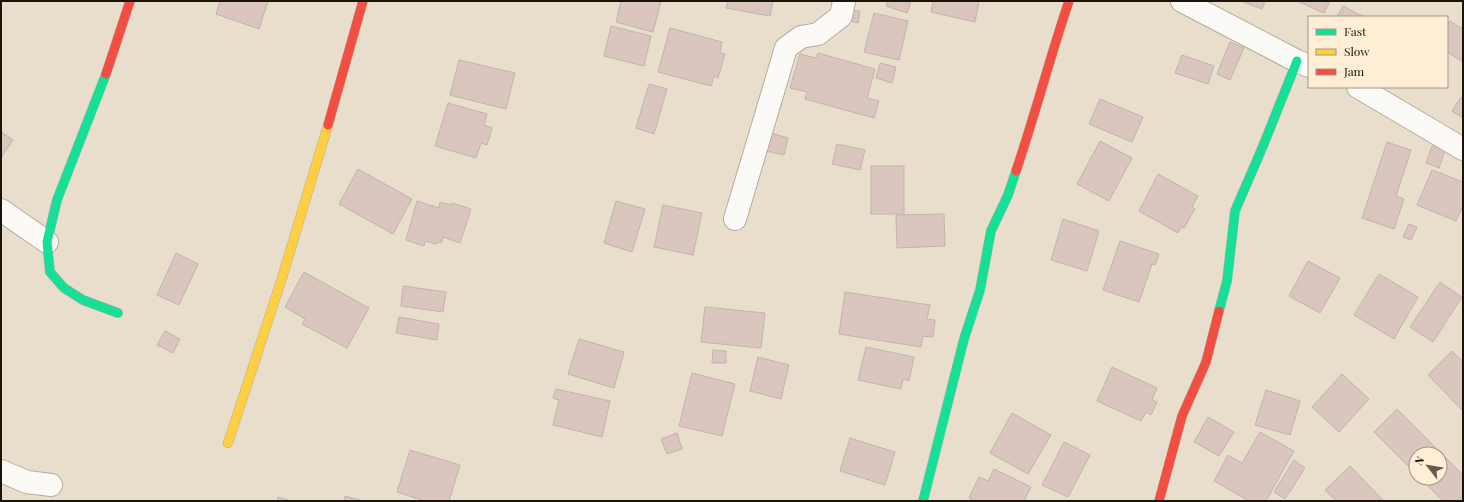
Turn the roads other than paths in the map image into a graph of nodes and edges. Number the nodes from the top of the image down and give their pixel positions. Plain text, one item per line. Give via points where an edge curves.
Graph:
1 (130, 1) edge
2 (363, 1) edge
3 (844, 1) edge
4 (1069, 1) edge
5 (1182, 1) edge
6 (1303, 63) edge
7 (1360, 88) edge
8 (1463, 149) edge
9 (1, 210) edge
10 (734, 219) dead end
11 (47, 242) junction
12 (118, 314) dead end
13 (228, 443) dead end
14 (1, 471) edge
15 (51, 484) dead end
16 (923, 501) edge
17 (1159, 501) edge

1 - 11 street via 57,200
2 - 13 street via 339,91 257,358
3 - 10 street via 841,16 818,34 801,37 786,48
4 - 16 street via 1008,195 991,231 980,290 964,339
5 - 6 street
6 - 17 street via 1235,211 1227,281 1206,362 1182,416
7 - 8 street
9 - 11 street
11 - 12 street via 50,272 64,288 83,300
14 - 15 street via 27,482

